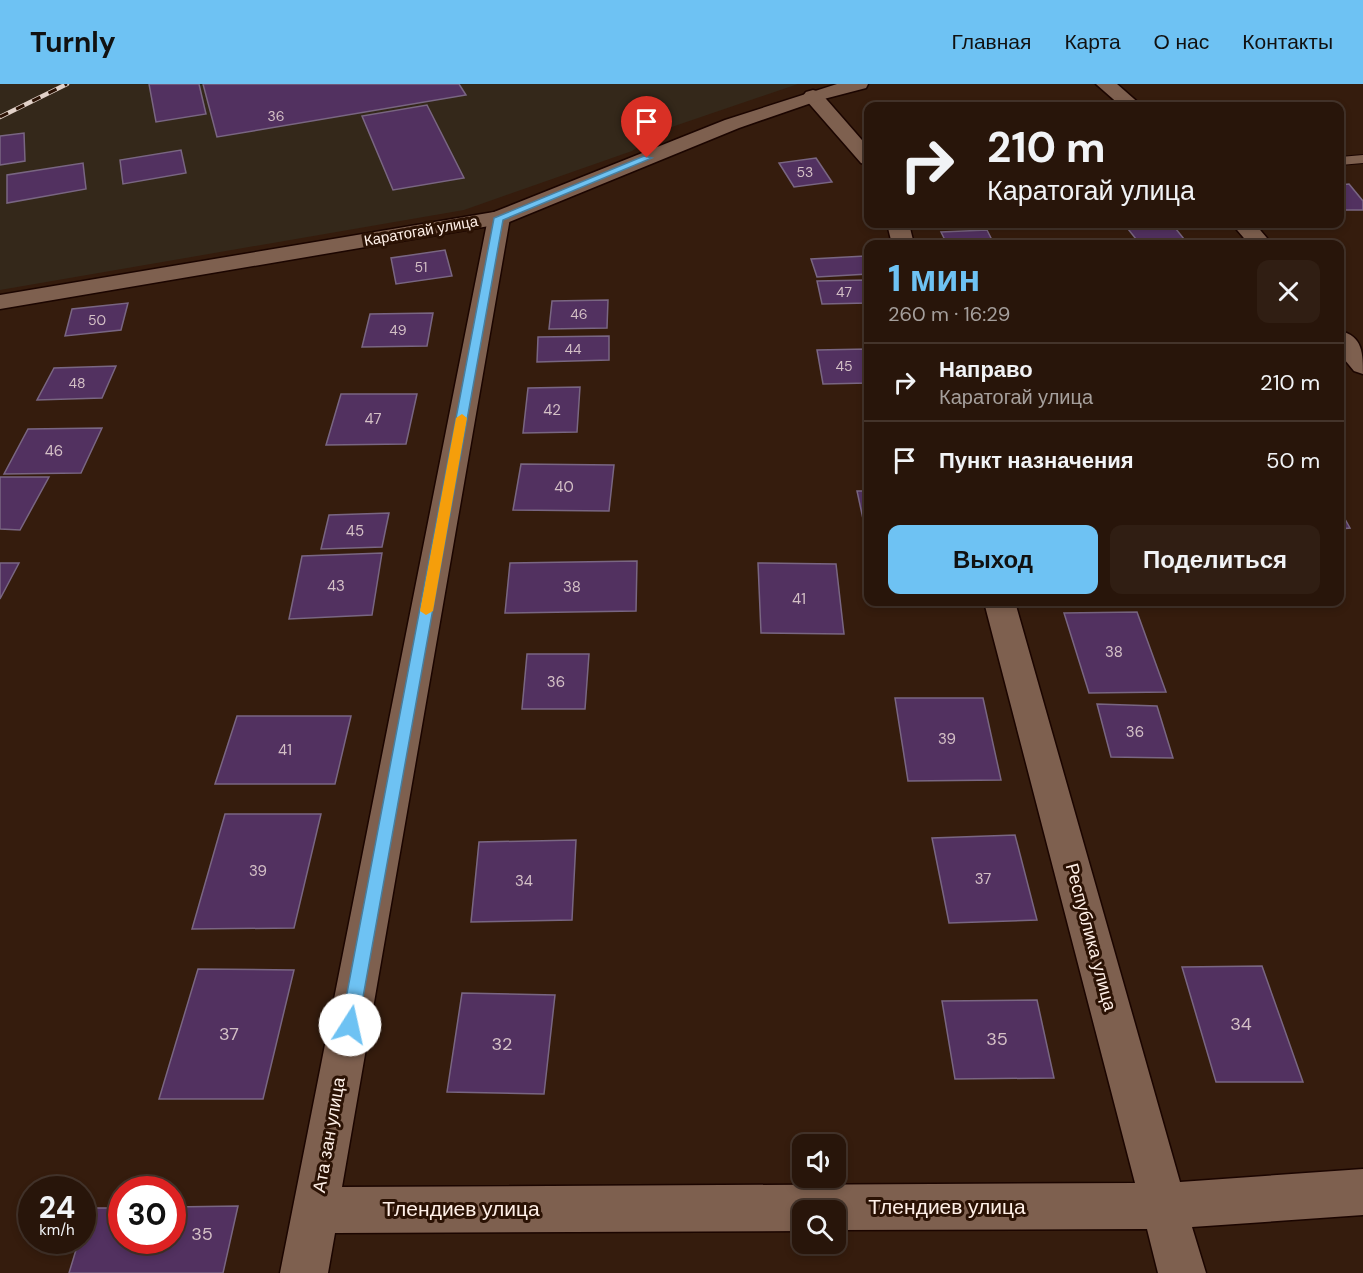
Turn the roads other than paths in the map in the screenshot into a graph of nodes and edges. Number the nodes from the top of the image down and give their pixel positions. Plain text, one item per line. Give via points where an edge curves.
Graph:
1 (859, 84) edge
2 (1105, 84) edge
3 (813, 96) junction
4 (1127, 102) edge
5 (864, 154) edge
6 (1363, 159) edge
7 (1344, 161) edge
8 (499, 218) junction
9 (1247, 228) edge
10 (1257, 240) edge
11 (0, 302) edge
12 (1363, 334) edge
13 (1344, 336) edge
14 (1344, 341) edge
15 (1363, 366) edge
16 (1001, 606) edge
17 (1363, 1192) edge
18 (1164, 1206) junction
19 (315, 1210) junction
20 (304, 1273) edge
21 (1182, 1273) edge

1 - 3 street, Каратогай улица
2 - 4 street
3 - 5 street
3 - 8 street, Каратогай улица via 732,124
6 - 7 lane
8 - 11 street, Каратогай улица
8 - 19 street, Ата зан улица
9 - 10 street
12 - 13 street
14 - 15 street
16 - 18 street, Республика улица
17 - 18 street, Тлендиев улица
18 - 19 street, Тлендиев улица
18 - 21 street, Республика улица
19 - 20 street, Ата зан улица

